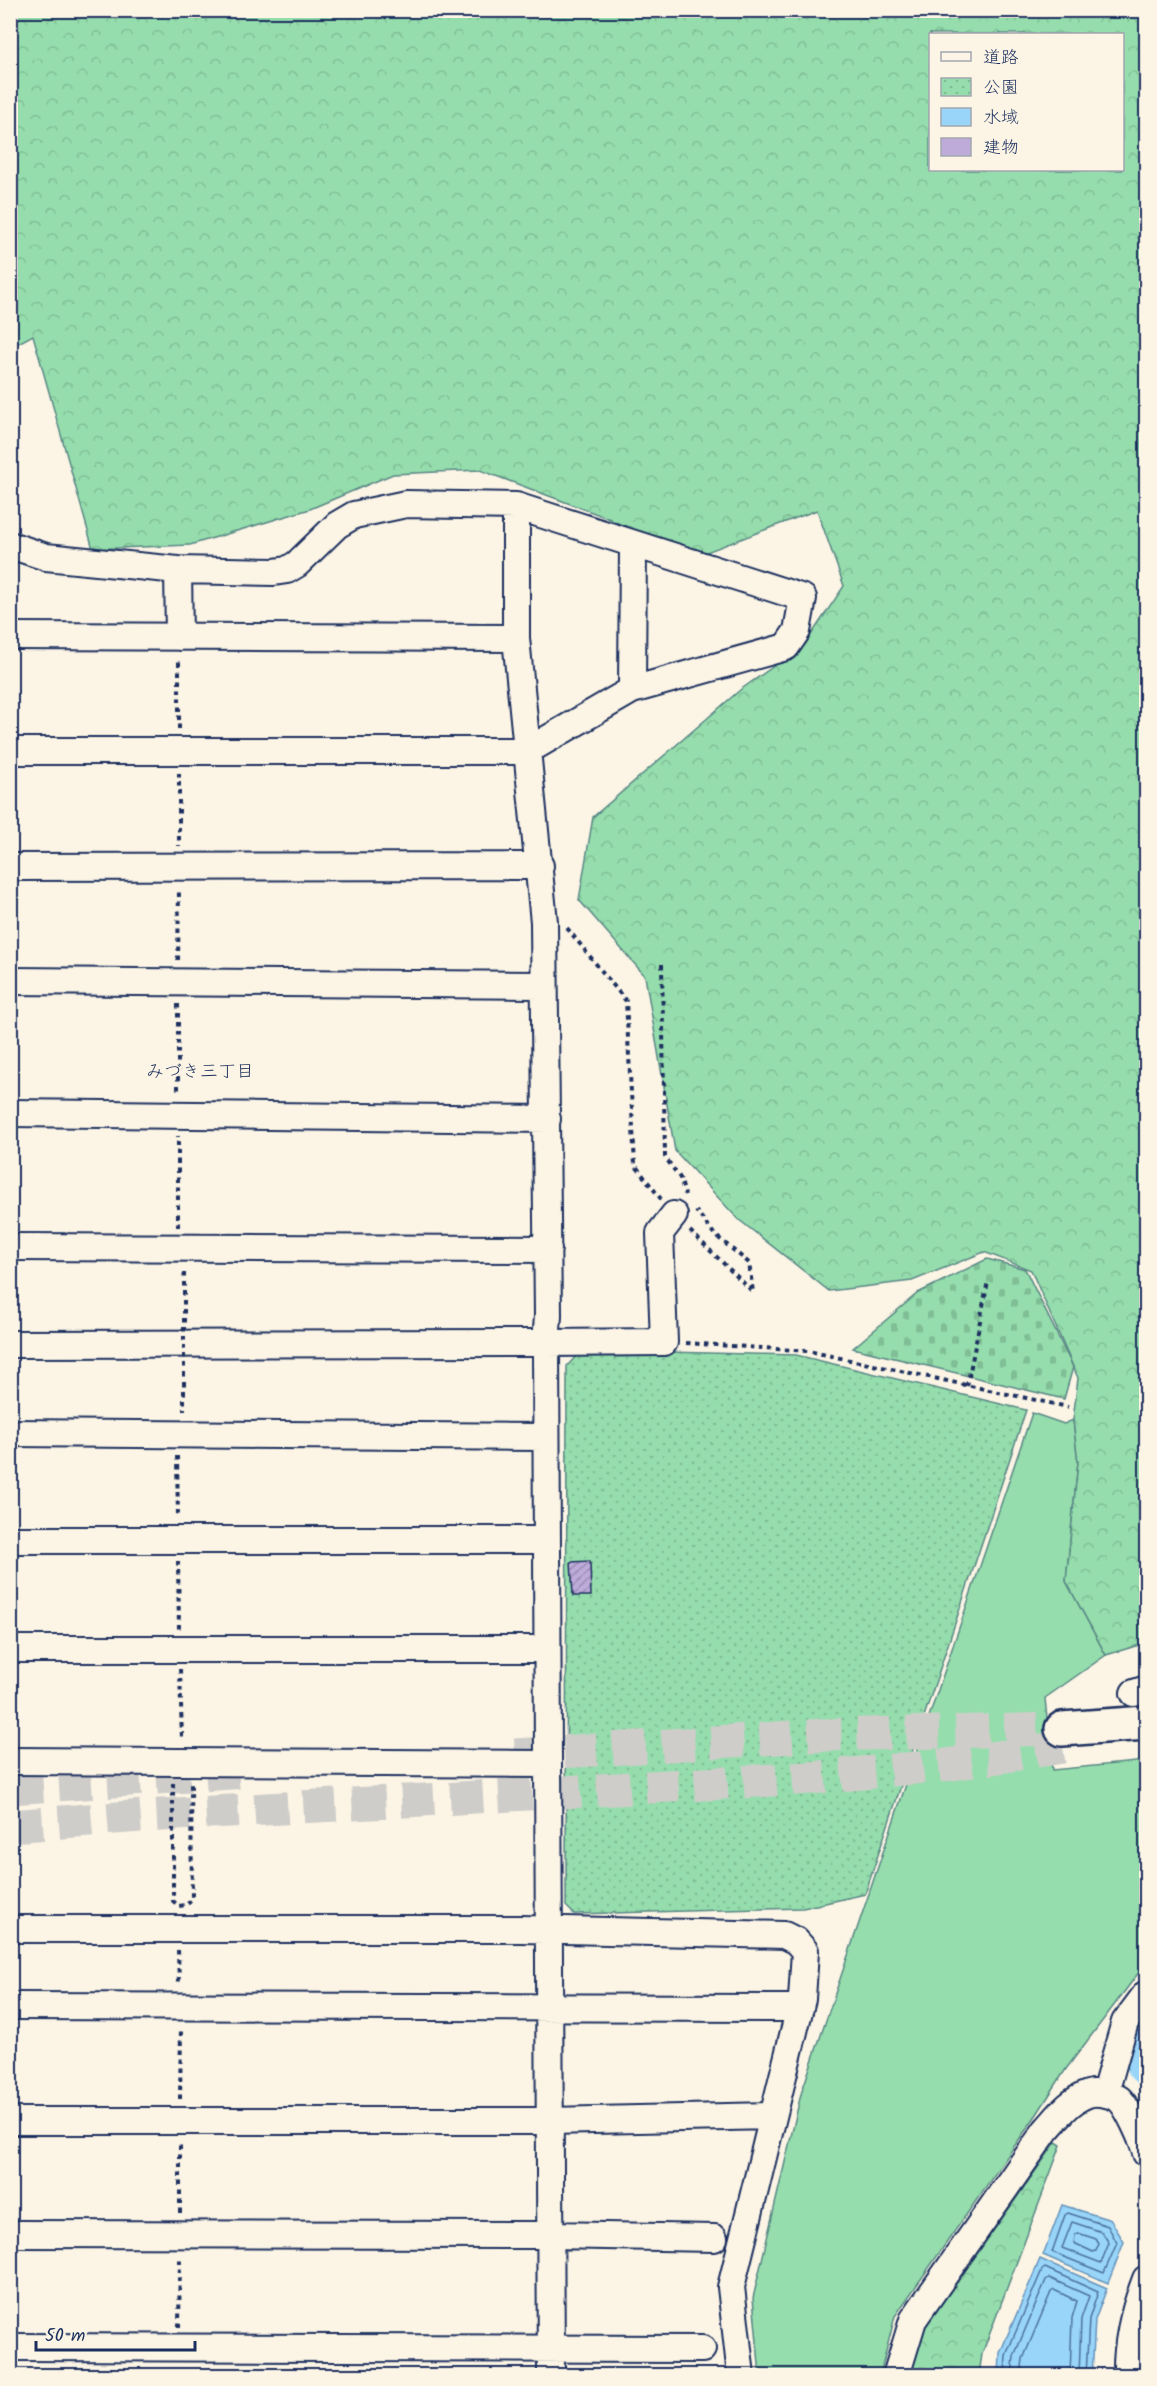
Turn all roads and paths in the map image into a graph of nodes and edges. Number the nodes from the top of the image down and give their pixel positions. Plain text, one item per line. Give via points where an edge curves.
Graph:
1 (516, 506) junction
2 (633, 544) junction
3 (10, 545) edge
4 (178, 570) junction
5 (10, 636) edge
6 (179, 637) junction
7 (516, 638) junction
8 (632, 690) junction
9 (10, 751) edge
10 (179, 751) junction
11 (527, 751) junction
12 (540, 866) junction
13 (10, 867) edge
14 (179, 868) junction
15 (544, 922) junction
16 (662, 964) dead end
17 (10, 981) edge
18 (178, 983) junction
19 (543, 985) junction
20 (10, 1113) edge
21 (178, 1116) junction
22 (547, 1119) junction
23 (684, 1206) junction
24 (10, 1247) edge
25 (177, 1248) junction
26 (548, 1249) junction
27 (988, 1281) dead end
28 (664, 1342) junction
29 (546, 1343) junction
30 (10, 1344) edge
31 (967, 1386) junction
32 (1068, 1407) dead end
33 (181, 1423) junction
34 (10, 1433) edge
35 (545, 1437) junction
36 (10, 1540) edge
37 (178, 1540) junction
38 (546, 1540) junction
39 (10, 1649) edge
40 (180, 1649) junction
41 (547, 1649) junction
42 (1146, 1723) edge
43 (1146, 1740) edge
44 (10, 1761) edge
45 (547, 1764) junction
46 (182, 1767) junction
47 (10, 1929) edge
48 (549, 1929) junction
49 (177, 1948) dead end
50 (1146, 1994) edge
51 (10, 2007) edge
52 (181, 2007) junction
53 (549, 2007) junction
54 (800, 2008) junction
55 (1105, 2093) junction
56 (773, 2116) junction
57 (10, 2121) edge
58 (180, 2121) junction
59 (550, 2121) junction
60 (1146, 2152) edge
61 (10, 2234) edge
62 (180, 2234) junction
63 (551, 2235) junction
64 (714, 2238) dead end
65 (1146, 2279) edge
66 (10, 2347) edge
67 (179, 2347) junction
68 (551, 2349) junction
69 (702, 2349) dead end
70 (551, 2376) edge
71 (741, 2376) edge
72 (896, 2376) edge
73 (1127, 2376) edge

1 - 2 street
1 - 4 street via 406,504 344,520 287,570
1 - 7 street
2 - 8 street
2 - 8 street via 803,598 797,631 786,647
3 - 4 street via 46,557
4 - 6 street
5 - 6 street
6 - 7 street
6 - 10 path
7 - 11 street
8 - 11 street
9 - 10 street
10 - 11 street
10 - 14 path
11 - 12 street
12 - 14 street
12 - 15 street
13 - 14 street
14 - 18 path
15 - 19 street
15 - 23 path via 564,925 626,1001 635,1165
16 - 23 path via 665,1157 680,1178
17 - 18 street
18 - 19 street
18 - 21 path
19 - 22 street
20 - 21 street
21 - 22 street
21 - 25 path
22 - 26 street
23 - 23 path via 753,1292 749,1263
23 - 28 street via 660,1233
24 - 25 street
25 - 26 street
25 - 33 path, bridge via 184,1273
26 - 29 street
27 - 31 path
28 - 29 street
28 - 31 path via 808,1352
29 - 30 street
29 - 35 street
31 - 32 path
33 - 34 street
33 - 35 street
33 - 37 path
35 - 38 street
36 - 37 street
37 - 38 street
37 - 40 path
38 - 41 street
39 - 40 street
40 - 41 street
40 - 46 path
41 - 45 street
42 - 43 highway via 1063,1738
44 - 46 street
45 - 46 street
45 - 48 street
46 - 46 path via 191,1783 192,1900 179,1906 173,1901 172,1784
47 - 48 street
48 - 53 street
48 - 54 street via 784,1935 805,1951
49 - 52 path
50 - 55 street via 1125,2022
51 - 52 street
52 - 53 street
52 - 58 path
53 - 54 street
53 - 59 street
54 - 56 street
55 - 60 street via 1119,2100 1143,2139
55 - 72 street via 1089,2093 1071,2104 1046,2130 913,2320
56 - 59 street
56 - 71 street via 731,2288
57 - 58 street
58 - 59 street
58 - 62 path
59 - 63 street
61 - 62 street
62 - 63 street
62 - 67 path
63 - 64 street
63 - 68 street
65 - 73 street via 1128,2344
66 - 67 street
67 - 68 street
68 - 69 street
68 - 70 street

